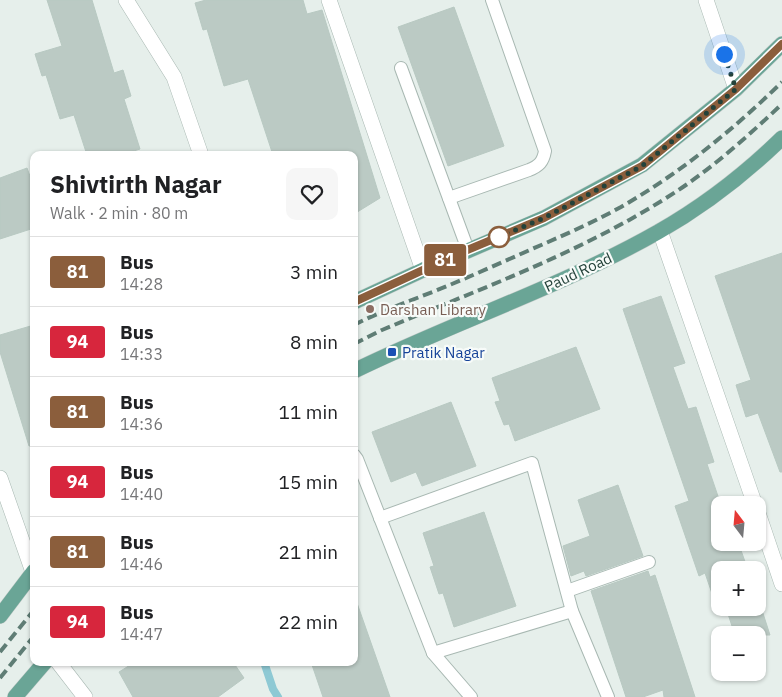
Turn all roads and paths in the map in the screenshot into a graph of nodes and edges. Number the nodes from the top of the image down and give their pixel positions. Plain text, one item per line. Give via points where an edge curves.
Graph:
1 (126, 0) edge
2 (329, 0) edge
3 (492, 0) edge
4 (706, 0) edge
5 (782, 44) edge
6 (401, 68) dead end
7 (736, 89) junction
8 (782, 138) edge
9 (200, 151) edge
10 (449, 198) junction
11 (660, 231) junction
12 (468, 250) junction
13 (423, 270) junction
14 (358, 300) edge
15 (358, 369) edge
16 (358, 462) edge
17 (0, 478) edge
18 (752, 496) edge
19 (380, 518) junction
20 (766, 537) edge
21 (649, 562) dead end
22 (30, 563) edge
23 (30, 576) edge
24 (782, 584) edge
25 (567, 591) junction
26 (572, 611) junction
27 (0, 616) edge
28 (433, 653) junction
29 (42, 666) edge
30 (61, 666) edge
31 (15, 697) edge
32 (85, 697) edge
33 (471, 697) edge
34 (608, 697) edge

1 - 9 street via 174,78
2 - 13 street
3 - 10 lane via 544,151 543,161 538,167
4 - 7 street
5 - 7 main road
6 - 10 lane
7 - 12 main road via 642,166 544,218
8 - 11 main road, Paud Road via 732,181
10 - 12 lane
11 - 15 main road, Paud Road via 586,270
11 - 18 street
12 - 13 main road
13 - 14 main road
16 - 19 lane
17 - 22 street
19 - 25 lane via 532,462
19 - 28 lane
20 - 24 street
21 - 25 lane
23 - 27 main road
25 - 26 lane
26 - 28 lane
26 - 34 lane
28 - 33 lane
29 - 31 main road
30 - 32 street

